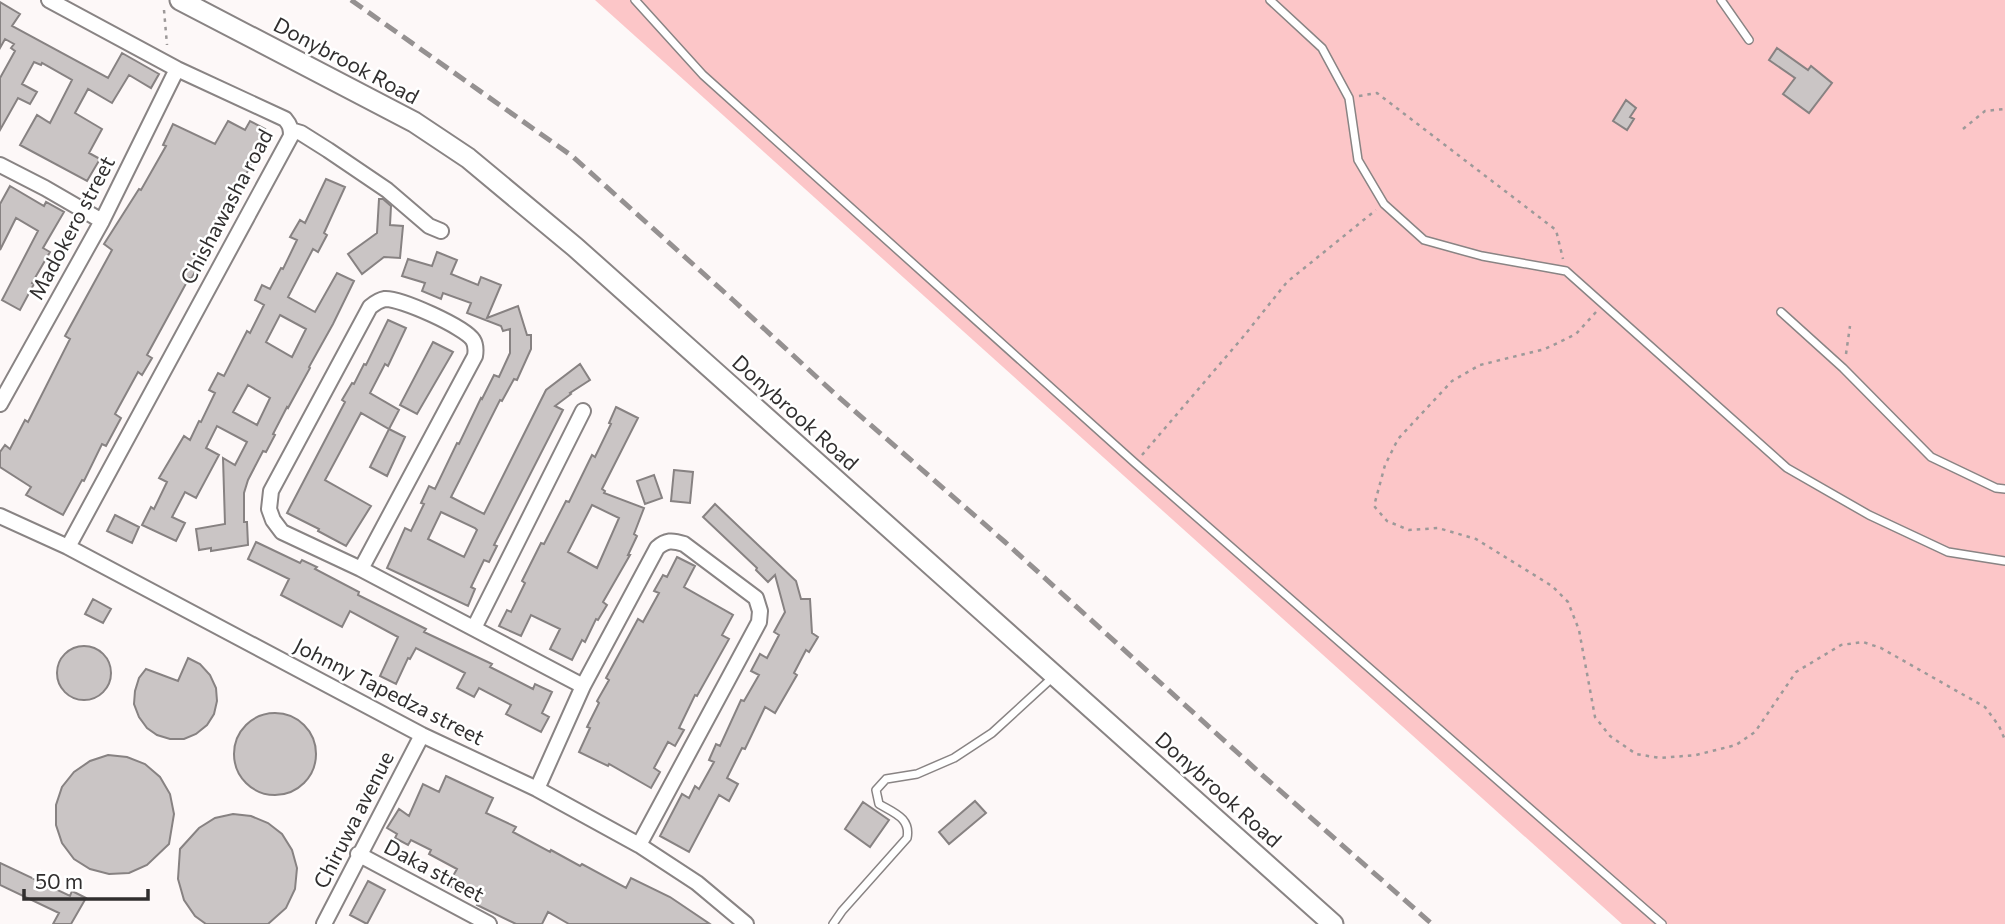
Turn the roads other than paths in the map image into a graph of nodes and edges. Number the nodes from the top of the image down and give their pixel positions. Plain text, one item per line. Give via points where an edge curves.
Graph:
1 (49, 0) edge
2 (180, 0) edge
3 (635, 0) edge
4 (1270, 0) edge
5 (1721, 0) edge
6 (1749, 40) dead end
7 (177, 69) junction
8 (291, 130) junction
9 (0, 165) edge
10 (102, 221) junction
11 (441, 232) dead end
12 (1781, 312) dead end
13 (0, 404) edge
14 (583, 411) dead end
15 (2005, 489) edge
16 (0, 516) edge
17 (68, 547) junction
18 (2005, 561) edge
19 (361, 569) junction
20 (474, 628) junction
21 (1055, 675) junction
22 (583, 686) junction
23 (422, 735) junction
24 (537, 789) junction
25 (639, 845) junction
26 (359, 854) junction
27 (324, 924) edge
28 (489, 924) edge
29 (746, 924) edge
30 (833, 924) edge
31 (1333, 924) edge
32 (1662, 924) edge

1 - 7 street, Chishawasha road
2 - 21 street, Donybrook Road via 414,122 468,158 575,247
3 - 32 lane via 703,75 1135,463
4 - 18 lane via 1322,48 1349,97 1358,160 1384,204 1424,240 1566,271 1787,468 1869,515 1948,552
5 - 6 lane
7 - 8 street, Chishawasha road via 285,119
7 - 10 street, Madokero street
8 - 11 street via 387,190
8 - 17 street, Chishawasha road
9 - 10 street
10 - 13 street, Madokero street
12 - 15 lane via 1931,457
14 - 20 street
16 - 17 street, Johnny Tapedza street
17 - 23 street, Johnny Tapedza street
19 - 19 street via 282,532 269,509 271,491 370,307 384,299 431,313 469,335 476,348
19 - 20 street
20 - 22 street
21 - 30 lane via 992,733 954,758 917,774 886,779 876,790 879,804 904,817 907,838
21 - 31 street, Donybrook Road
22 - 24 street
22 - 25 street via 657,548 665,541 684,544 756,598 759,622
23 - 24 street, Johnny Tapedza street
23 - 26 street, Chiruwa avenue
24 - 25 street, Johnny Tapedza street
25 - 29 street, Johnny Tapedza street via 697,883
26 - 27 street, Chiruwa avenue
26 - 28 street, Daka street

